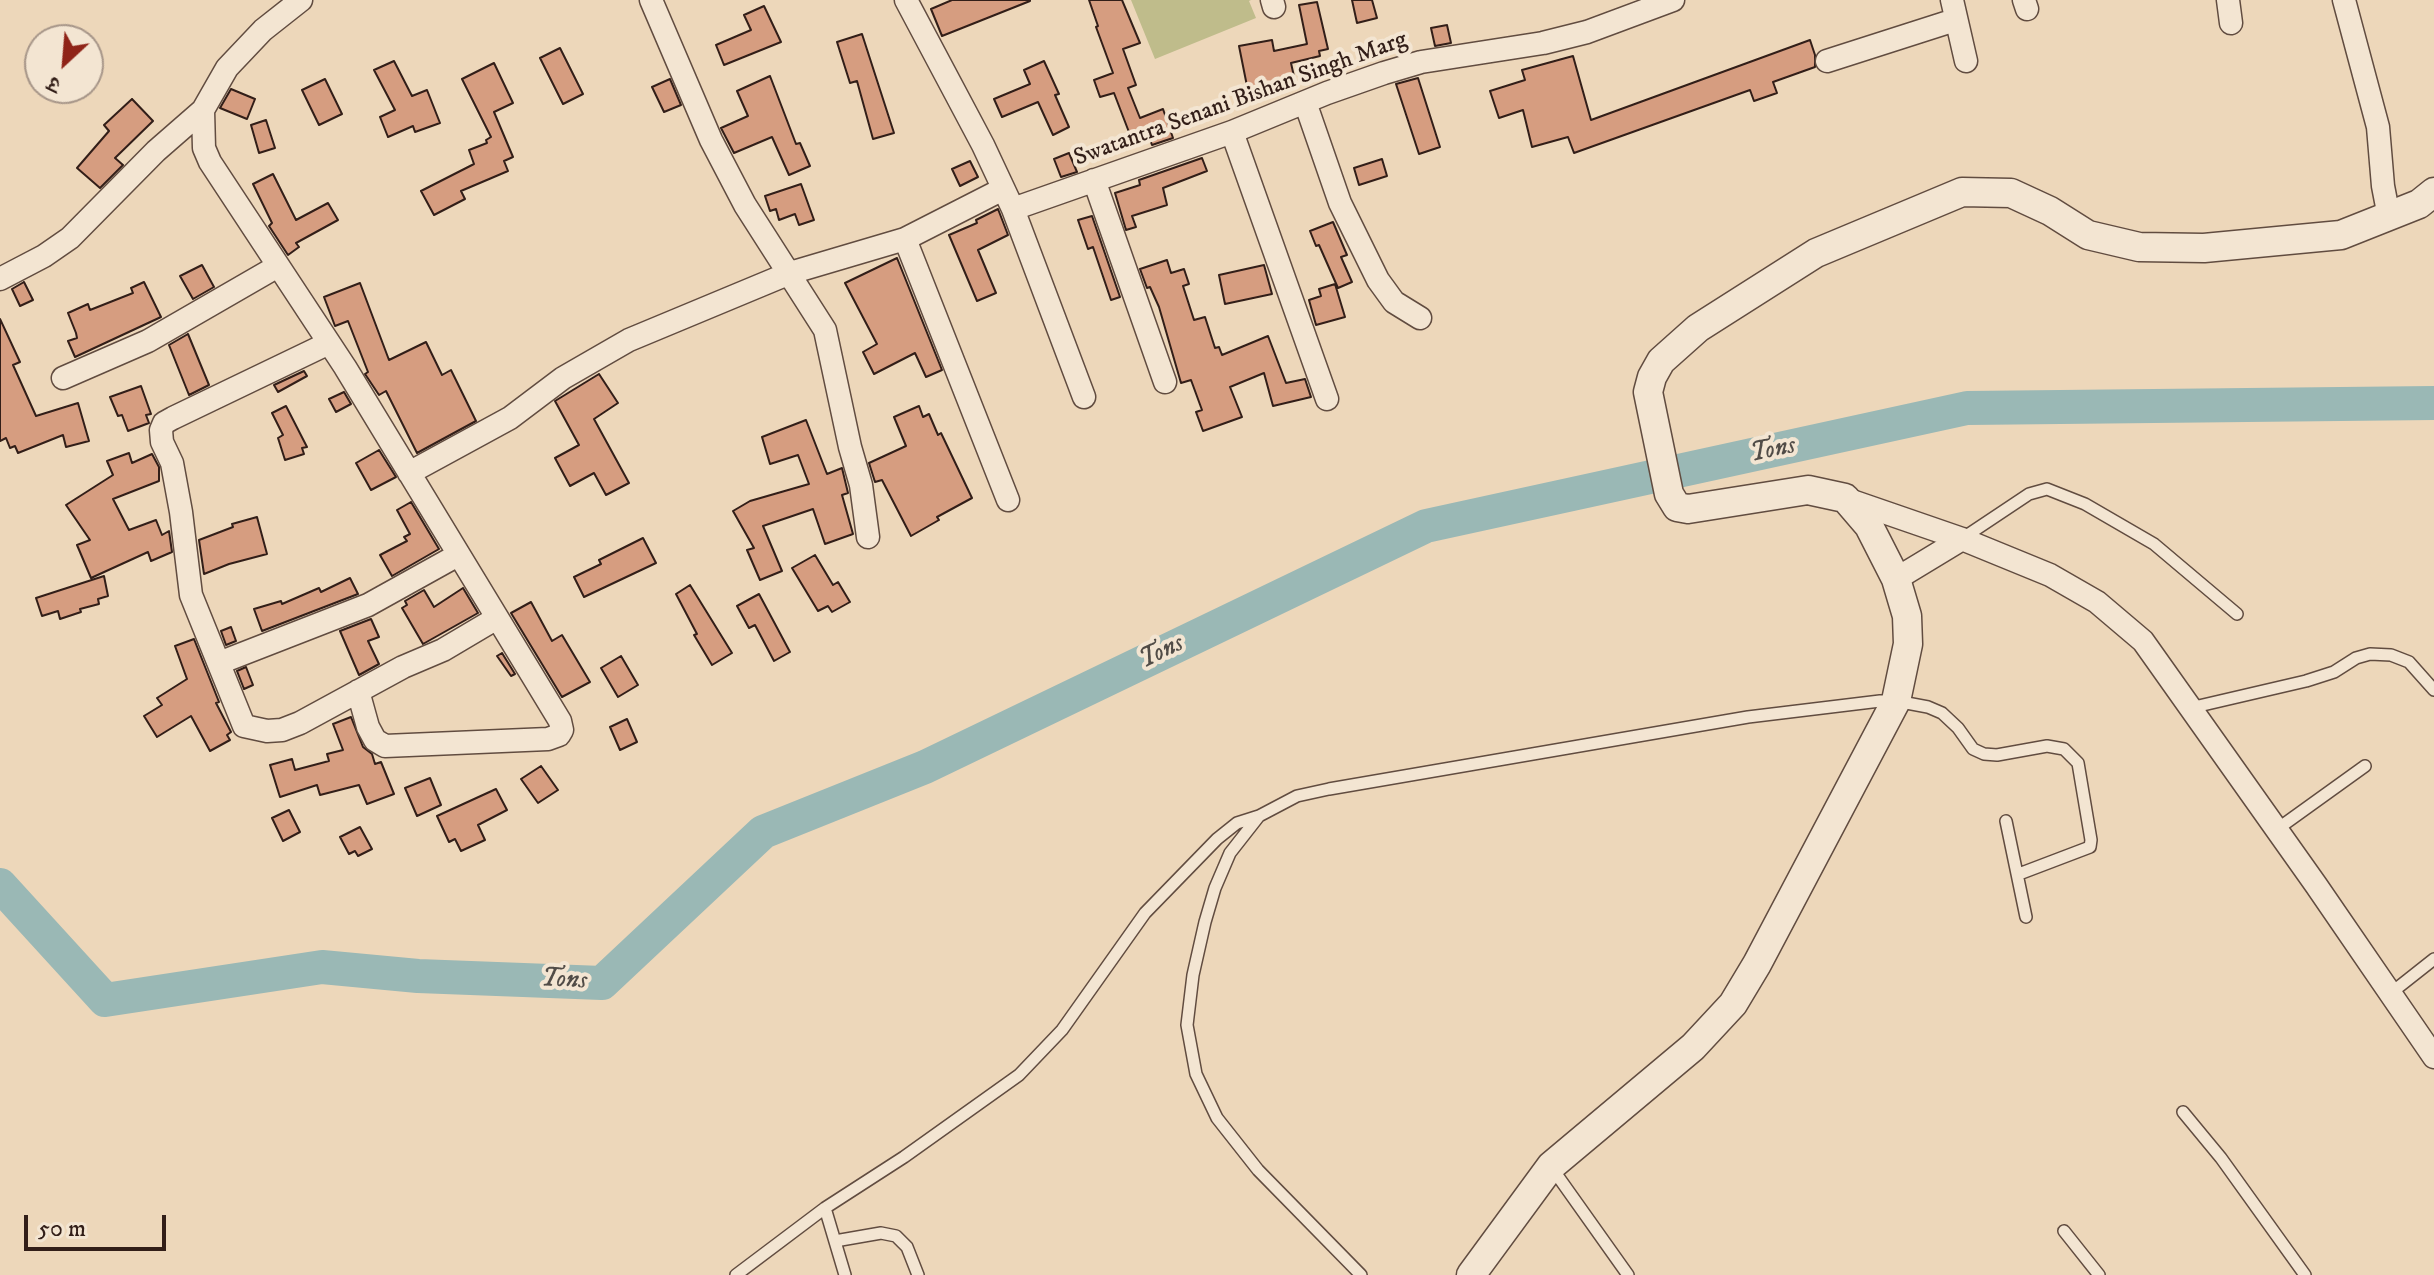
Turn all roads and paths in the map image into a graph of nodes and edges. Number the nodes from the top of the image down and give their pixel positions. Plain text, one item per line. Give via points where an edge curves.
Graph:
1 (301, 0) edge
2 (651, 0) edge
3 (906, 0) edge
4 (1673, 0) edge
5 (2228, 0) edge
6 (2344, 0) edge
7 (1954, 10) edge
8 (2231, 23) dead end
9 (1827, 61) dead end
10 (1966, 61) dead end
11 (1305, 102) junction
12 (203, 110) junction
13 (1232, 132) junction
14 (1094, 180) junction
15 (2434, 192) edge
16 (1008, 199) junction
17 (2389, 217) junction
18 (905, 239) junction
19 (278, 266) junction
20 (790, 273) junction
21 (0, 279) edge
22 (1420, 318) dead end
23 (329, 343) junction
24 (63, 378) dead end
25 (1165, 382) dead end
26 (1084, 397) dead end
27 (1327, 399) dead end
28 (409, 473) junction
29 (1845, 498) junction
30 (1008, 500) dead end
31 (868, 537) dead end
32 (1962, 539) junction
33 (458, 555) junction
34 (1896, 579) junction
35 (2237, 614) dead end
36 (497, 618) junction
37 (219, 663) junction
38 (2434, 690) edge
39 (358, 691) junction
40 (1896, 701) junction
41 (2189, 708) junction
42 (2365, 766) dead end
43 (1259, 816) junction
44 (2006, 821) dead end
45 (2276, 830) junction
46 (2019, 874) junction
47 (2026, 917) dead end
48 (2434, 959) edge
49 (2391, 993) junction
50 (2434, 1057) edge
51 (2183, 1112) dead end
52 (1551, 1166) junction
53 (825, 1208) junction
54 (2064, 1231) dead end
55 (835, 1241) junction
56 (736, 1275) edge
57 (845, 1275) edge
58 (918, 1275) edge
59 (1361, 1275) edge
60 (1471, 1275) edge
61 (1628, 1275) edge
62 (2099, 1275) edge
63 (2305, 1275) edge

1 - 12 street via 239,53
2 - 20 street via 711,140
3 - 16 street
4 - 11 street, Swatantra Senani Bishan Singh Marg via 1587,32 1421,62
5 - 8 street
6 - 17 street via 2378,127
7 - 9 street
7 - 10 street
11 - 13 street, Swatantra Senani Bishan Singh Marg
11 - 22 street via 1340,203 1378,280 1394,302
12 - 19 street via 204,148 210,162
12 - 21 street via 70,238
13 - 14 street, Swatantra Senani Bishan Singh Marg
13 - 27 street
14 - 16 street, Swatantra Senani Bishan Singh Marg
14 - 25 street
15 - 17 street
16 - 18 street, Swatantra Senani Bishan Singh Marg
16 - 26 street
17 - 29 street via 2341,235 2204,248 2139,247 2088,235 2011,193 1962,192 1816,253 1698,328 1661,361 1648,392 1669,494 1677,507 1808,490
18 - 20 street, Swatantra Senani Bishan Singh Marg
18 - 30 street
19 - 23 street
19 - 24 street via 148,341
20 - 28 street, Swatantra Senani Bishan Singh Marg via 629,340 563,378 510,418
20 - 31 street via 825,330
23 - 28 street
23 - 37 street via 173,418 161,430 181,512 191,595
28 - 33 street
29 - 32 street
29 - 34 street via 1869,526
32 - 34 street
32 - 35 lane via 2029,494 2047,489 2085,504 2154,544
32 - 41 street via 2050,575 2097,602 2143,641
33 - 36 street
33 - 37 street via 368,605
34 - 40 street via 1907,616 1908,644
36 - 39 street
36 - 39 street via 560,721 559,735 385,746 368,727
37 - 39 street via 244,726 256,730 282,730
38 - 41 lane via 2409,662 2370,654 2306,681
40 - 43 lane via 1748,717 1329,789 1297,796
40 - 46 lane via 1942,713 1973,749 1984,754 2047,746 2064,749 2078,763 2090,847
40 - 52 street via 1733,1004 1693,1047
41 - 45 street
42 - 45 lane
43 - 53 lane via 1237,823 1217,839 1145,913 1062,1030 1019,1075
43 - 59 lane via 1230,853 1205,922 1187,1025 1196,1074 1217,1118 1258,1170
44 - 46 lane
45 - 49 street
46 - 47 lane
48 - 49 lane
49 - 50 street
51 - 63 lane
52 - 60 street
52 - 61 lane
53 - 55 lane
53 - 56 lane
54 - 62 lane
55 - 57 lane
55 - 58 lane via 881,1233 896,1236 907,1247

